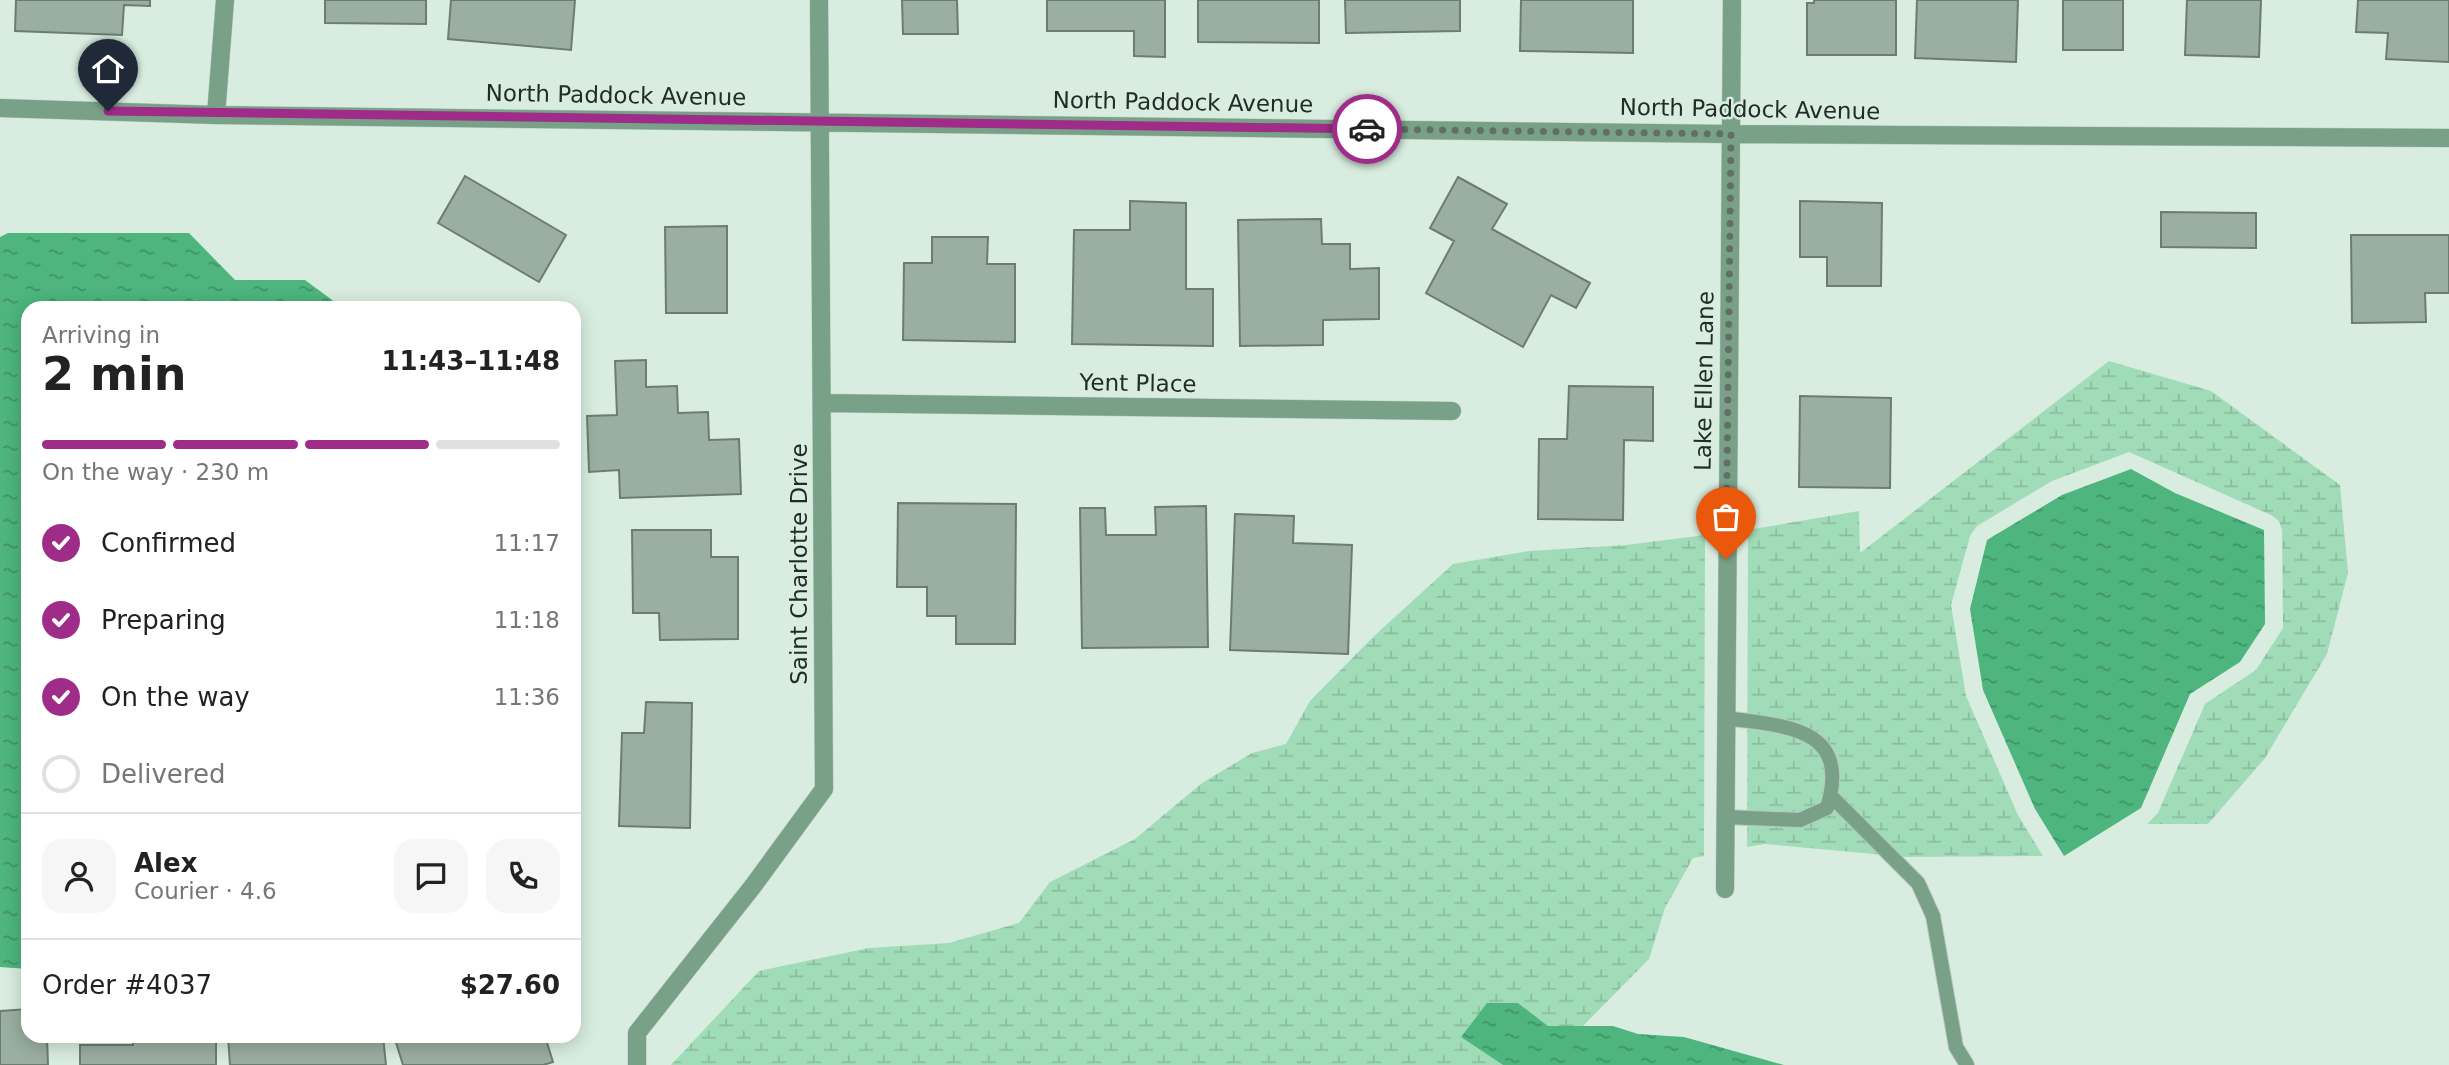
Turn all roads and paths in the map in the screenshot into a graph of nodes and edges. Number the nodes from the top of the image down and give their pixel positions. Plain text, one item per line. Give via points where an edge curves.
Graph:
1 (225, 0) edge
2 (819, 0) edge
3 (1732, 0) edge
4 (0, 108) edge
5 (216, 115) junction
6 (822, 122) junction
7 (1731, 134) junction
8 (2449, 138) edge
9 (823, 403) junction
10 (1452, 411) dead end
11 (1725, 718) junction
12 (1831, 796) junction
13 (1726, 817) junction
14 (1726, 889) dead end
15 (637, 1065) edge
16 (1968, 1065) edge

1 - 5 street
2 - 6 street, Saint Charlotte Drive
3 - 7 street, Lake Ellen Lane
4 - 5 street, North Paddock Avenue
5 - 6 street, North Paddock Avenue
6 - 7 street, North Paddock Avenue
6 - 9 street, Saint Charlotte Drive
7 - 8 street, North Paddock Avenue
7 - 11 street, Lake Ellen Lane
9 - 10 street, Yent Place
9 - 15 street, Saint Charlotte Drive via 824,789 637,1033
11 - 12 lane via 1784,726 1813,736 1828,751 1834,782
11 - 13 street, Lake Ellen Lane
12 - 13 lane via 1827,808 1800,820
12 - 16 lane via 1918,883 1933,916 1956,1047
13 - 14 street, Lake Ellen Lane

